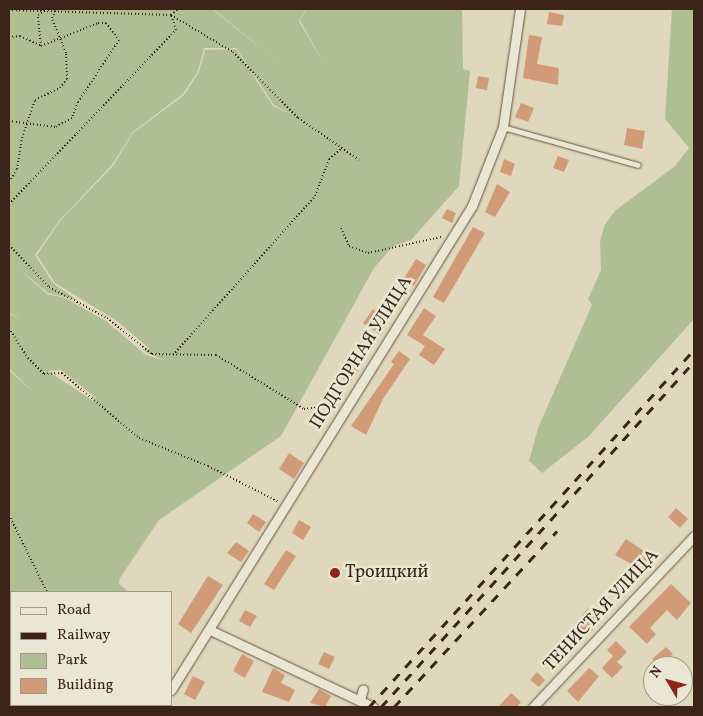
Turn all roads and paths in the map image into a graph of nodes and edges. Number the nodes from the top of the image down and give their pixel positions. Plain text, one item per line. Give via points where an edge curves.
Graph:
1 (47, 9) edge
2 (56, 9) edge
3 (178, 9) edge
4 (520, 9) edge
5 (9, 10) edge
6 (41, 12) junction
7 (54, 12) junction
8 (171, 15) junction
9 (9, 37) edge
10 (60, 39) junction
11 (41, 46) junction
12 (9, 121) edge
13 (26, 123) junction
14 (503, 127) junction
15 (342, 148) junction
16 (359, 160) dead end
17 (638, 164) dead end
18 (9, 182) edge
19 (9, 204) edge
20 (342, 228) dead end
21 (455, 234) junction
22 (9, 245) edge
23 (9, 328) edge
24 (173, 355) junction
25 (351, 404) junction
26 (285, 506) junction
27 (9, 515) edge
28 (694, 536) edge
29 (47, 591) edge
30 (210, 630) junction
31 (172, 688) edge
32 (363, 689) dead end
33 (360, 699) junction
34 (373, 707) edge
35 (533, 707) edge

1 - 6 path
2 - 7 path
3 - 8 path
4 - 14 street, ПОДГОРНАЯ УЛИЦА
5 - 6 path
6 - 7 path
6 - 11 path
7 - 8 path
7 - 10 path via 52,18
8 - 15 path via 233,52 298,118
8 - 19 path via 176,30
9 - 11 path via 20,36
10 - 11 path
10 - 13 path via 67,78 60,88 36,100
10 - 13 path via 98,23 106,23 119,40 78,102 72,118 55,126
12 - 13 path
13 - 18 path via 17,169
14 - 17 lane
14 - 21 street, ПОДГОРНАЯ УЛИЦА via 472,206
15 - 16 path
15 - 24 path via 329,159 316,196
20 - 21 path via 349,246 368,253
21 - 25 street, ПОДГОРНАЯ УЛИЦА
22 - 24 path via 49,287 106,318 152,354
23 - 26 path via 28,358 44,374 62,373 139,438 208,466
24 - 25 path via 216,355 304,409
25 - 26 street, ПОДГОРНАЯ УЛИЦА
26 - 30 street, ПОДГОРНАЯ УЛИЦА
27 - 29 path
28 - 35 street, ТЕНИСТАЯ УЛИЦА
30 - 31 street, ПОДГОРНАЯ УЛИЦА
30 - 33 street
32 - 33 street
33 - 34 street

